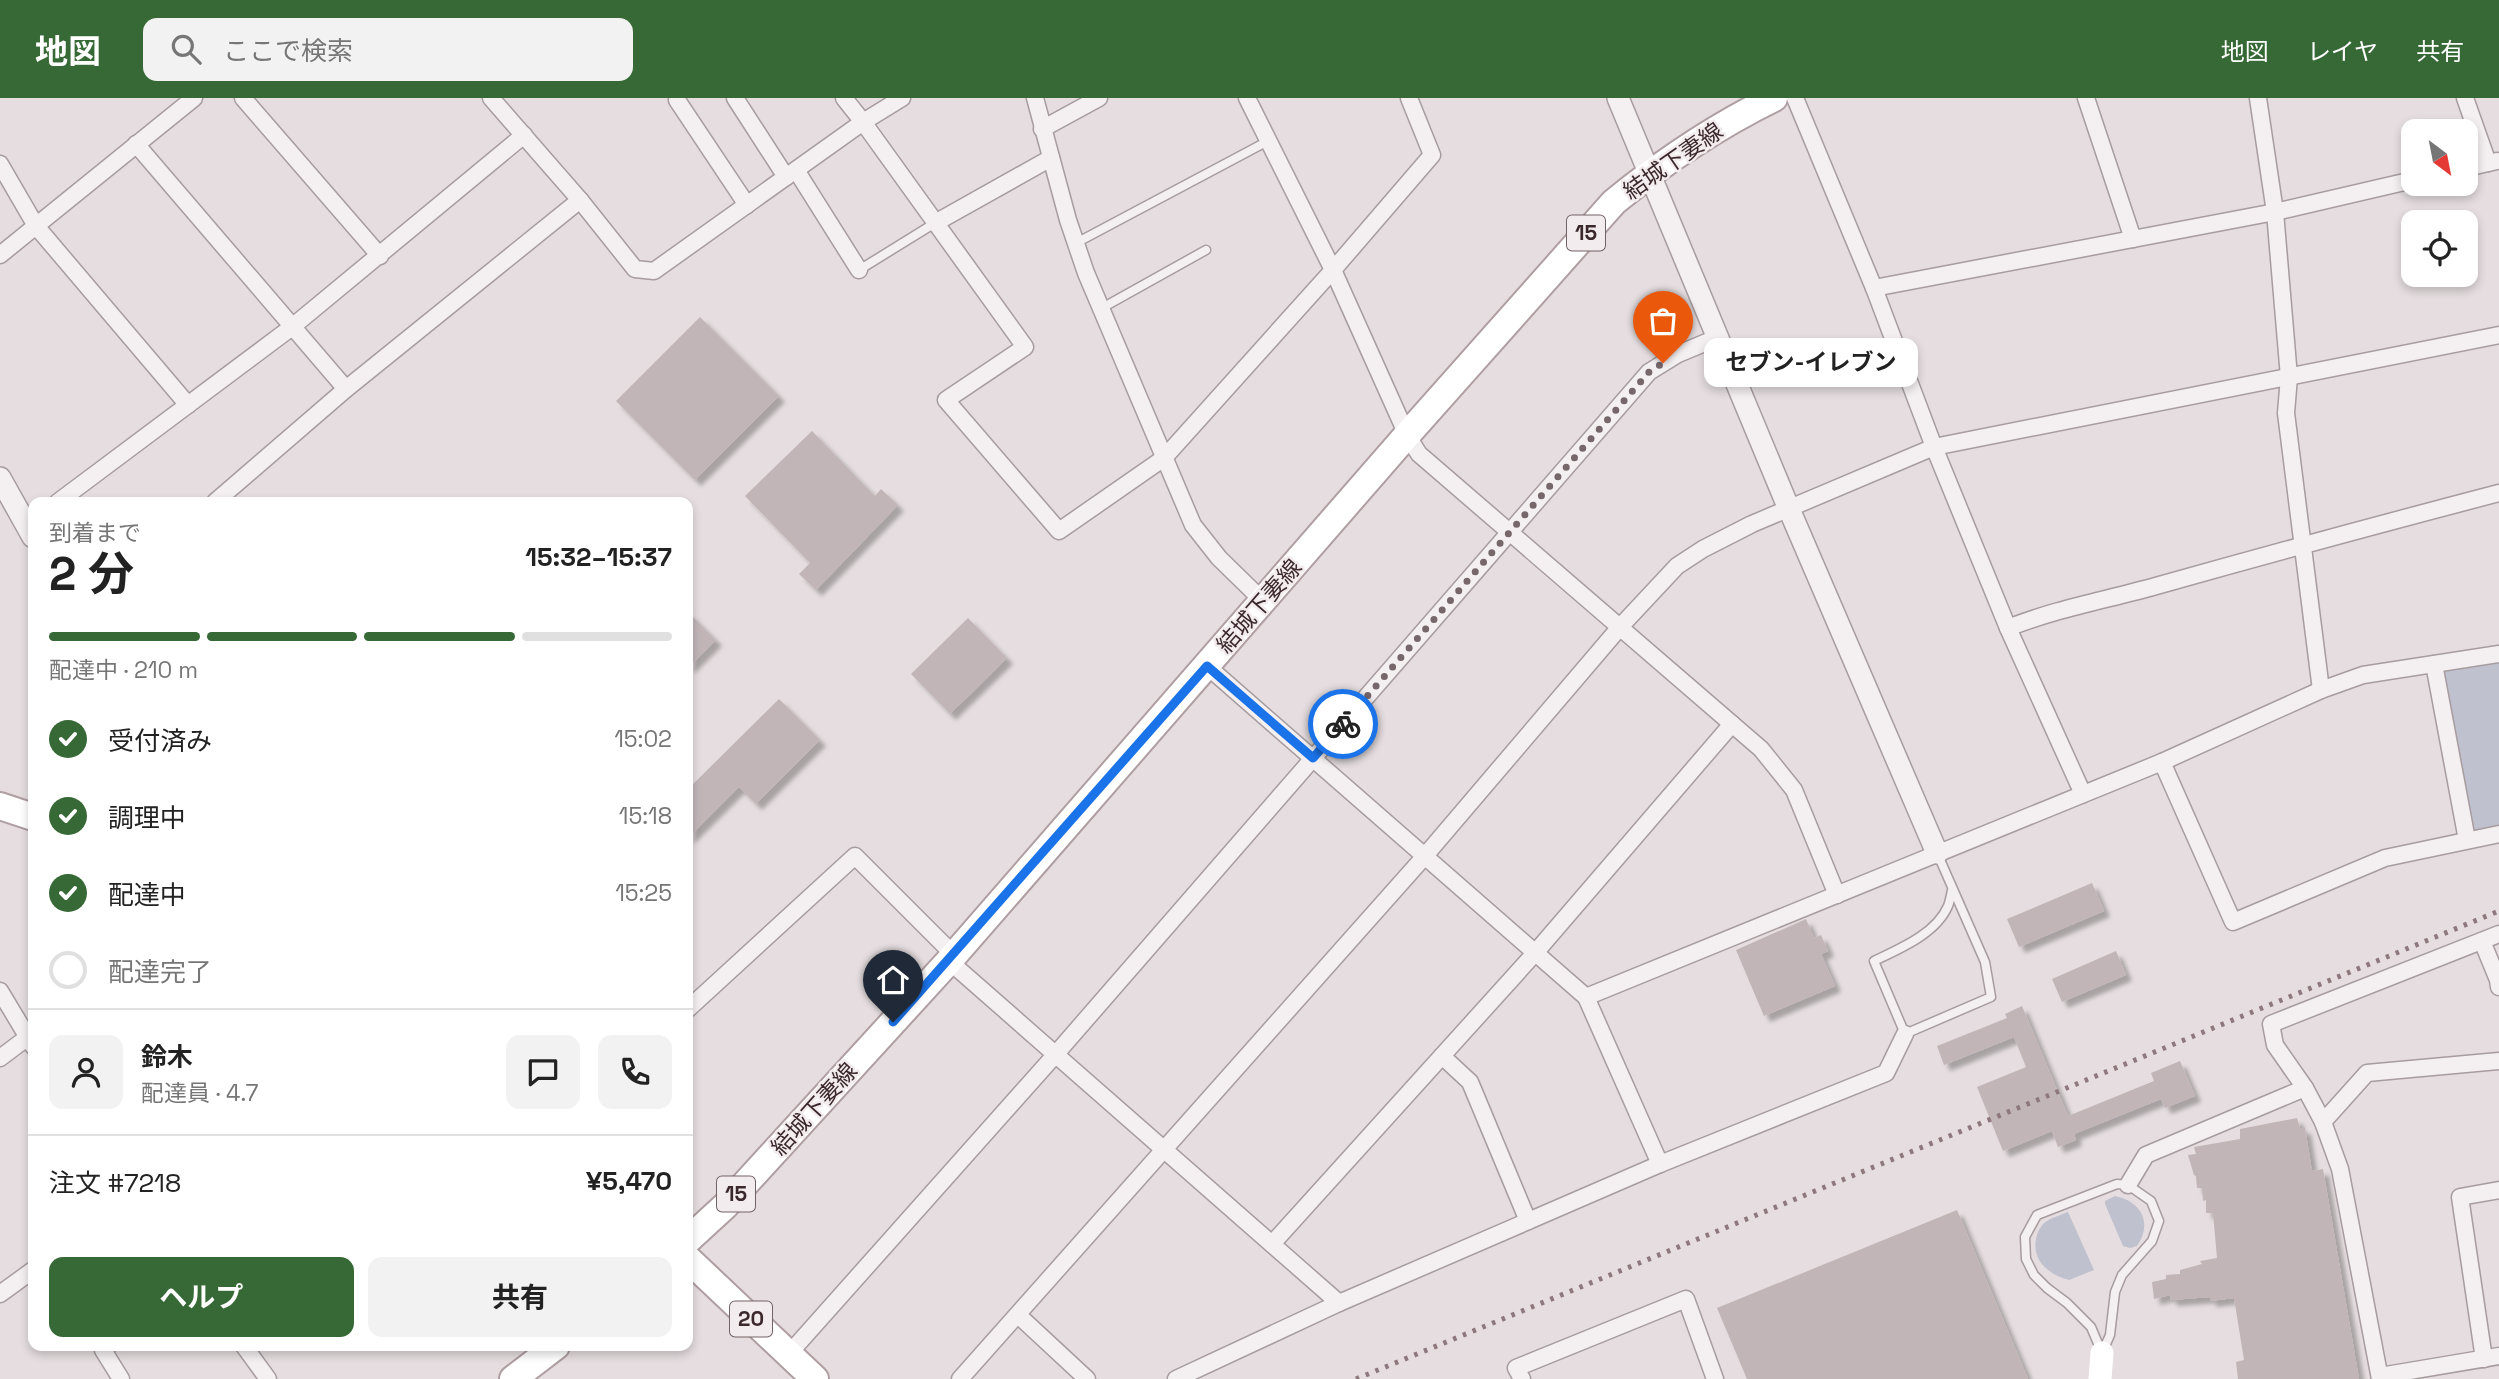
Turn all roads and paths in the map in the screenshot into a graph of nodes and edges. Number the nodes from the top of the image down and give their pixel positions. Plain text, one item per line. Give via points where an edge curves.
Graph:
1 (194, 98) edge
2 (243, 98) edge
3 (491, 98) edge
4 (734, 98) edge
5 (844, 98) edge
6 (902, 98) edge
7 (1035, 98) edge
8 (1099, 98) edge
9 (1247, 98) edge
10 (1409, 98) edge
11 (1618, 98) edge
12 (1774, 98) edge
13 (1795, 98) edge
14 (2086, 98) edge
15 (2258, 98) edge
16 (2465, 98) edge
17 (677, 99) edge
18 (863, 122) junction
19 (1042, 129) junction
20 (524, 135) junction
21 (1268, 141) junction
22 (136, 144) junction
23 (1051, 158) junction
24 (2494, 162) edge
25 (0, 164) edge
26 (1651, 172) junction
27 (791, 174) junction
28 (2401, 183) edge
29 (580, 200) junction
30 (747, 205) junction
31 (2275, 212) junction
32 (935, 223) junction
33 (36, 226) junction
34 (2133, 239) junction
35 (1076, 243) junction
36 (1206, 250) dead end
37 (0, 255) edge
38 (380, 256) junction
39 (859, 270) joint
40 (1334, 270) junction
41 (1874, 288) junction
42 (1101, 309) junction
43 (292, 327) junction
44 (2499, 335) edge
45 (1719, 337) junction
46 (2289, 377) junction
47 (346, 389) junction
48 (188, 405) junction
49 (1407, 435) junction
50 (1934, 447) junction
51 (1164, 458) junction
52 (0, 478) edge
53 (2499, 493) edge
54 (65, 497) edge
55 (221, 497) edge
56 (1790, 509) junction
57 (28, 523) edge
58 (1509, 534) junction
59 (2304, 544) junction
60 (1263, 601) junction
61 (1620, 627) junction
62 (2008, 628) junction
63 (2499, 654) edge
64 (2434, 664) junction
65 (1207, 666) junction
66 (2321, 690) junction
67 (1732, 724) junction
68 (1313, 758) junction
69 (2162, 762) junction
70 (2083, 794) junction
71 (0, 806) edge
72 (28, 815) edge
73 (2499, 834) edge
74 (2468, 839) junction
75 (1937, 853) junction
76 (1424, 857) junction
77 (1952, 890) junction
78 (1837, 895) junction
79 (2499, 934) edge
80 (2482, 941) junction
81 (1535, 953) junction
82 (951, 958) junction
83 (2499, 987) edge
84 (0, 991) edge
85 (1586, 998) junction
86 (693, 1004) edge
87 (1905, 1034) junction
88 (28, 1037) edge
89 (28, 1044) edge
90 (1055, 1055) junction
91 (1441, 1056) junction
92 (0, 1058) edge
93 (2499, 1061) edge
94 (2305, 1088) junction
95 (2323, 1122) junction
96 (1163, 1149) junction
97 (1660, 1164) junction
98 (2128, 1185) junction
99 (2499, 1190) edge
100 (1528, 1221) junction
101 (693, 1235) edge
102 (1272, 1244) junction
103 (693, 1264) edge
104 (28, 1274) edge
105 (0, 1294) edge
106 (1339, 1303) junction
107 (1018, 1315) junction
108 (104, 1351) edge
109 (247, 1351) edge
110 (549, 1351) edge
111 (2102, 1353) junction
112 (787, 1356) junction
113 (2492, 1358) edge
114 (265, 1378) edge
115 (2380, 1378) edge
116 (121, 1379) edge
117 (513, 1379) edge
118 (815, 1379) edge
119 (960, 1379) edge
120 (1087, 1379) edge
121 (1176, 1379) edge
122 (1522, 1379) edge
123 (1714, 1379) edge
124 (2100, 1379) edge

1 - 22 street
2 - 38 street
3 - 20 street
4 - 27 street
5 - 18 street
6 - 18 street
7 - 19 street
8 - 19 street
9 - 21 street
10 - 40 street via 1432,155
11 - 26 street
12 - 26 main road, 結城下妻線 / 15
13 - 41 street
14 - 34 street
15 - 31 street
16 - 24 street
17 - 30 street
18 - 27 street
18 - 32 street
19 - 23 street
20 - 29 street
20 - 38 street
21 - 35 lane
21 - 40 street
22 - 33 street
22 - 43 street
23 - 32 street
23 - 35 street
25 - 33 street
26 - 45 street
26 - 49 main road, 結城下妻線 / 15 via 1607,209
27 - 30 street
27 - 39 street
28 - 31 street
29 - 30 street via 635,270 654,271
29 - 47 street
31 - 34 street
31 - 46 street
32 - 39 lane
32 - 51 street via 1025,347 946,400 1059,531
33 - 37 street
33 - 48 street
34 - 41 street
35 - 42 street
36 - 42 lane
38 - 43 street
40 - 49 street
40 - 51 street
41 - 50 street
42 - 51 street
43 - 47 street
43 - 48 street
44 - 46 street
45 - 56 street
45 - 58 street via 1649,372
46 - 50 street
46 - 59 street via 2286,413
47 - 55 street
48 - 54 street
49 - 58 street via 1419,454
49 - 60 main road, 結城下妻線 / 15
50 - 56 street
50 - 62 street
51 - 60 street via 1193,525
52 - 57 street
53 - 59 street
56 - 61 street via 1752,524 1677,566
56 - 75 street
58 - 61 street
58 - 68 street
59 - 62 street via 2039,615
59 - 66 street
60 - 65 main road, 結城下妻線 / 15
61 - 67 street
61 - 76 street
62 - 70 street
63 - 64 street
64 - 66 street via 2363,675
64 - 74 street
65 - 68 street
65 - 82 main road, 結城下妻線 / 15
66 - 69 street
67 - 78 street via 1761,749 1794,790
67 - 81 street
68 - 76 street
68 - 90 street
69 - 70 street
69 - 74 street via 2232,922 2385,858
70 - 75 street
71 - 72 main road
73 - 74 street
75 - 77 lane
75 - 78 street
76 - 81 street
76 - 96 street
77 - 87 lane via 1948,907 1934,925 1874,961
77 - 87 lane via 1986,962 1991,996
78 - 85 street
79 - 80 street
80 - 83 street
80 - 94 street via 2272,1024 2275,1045
81 - 85 street
81 - 91 street
82 - 86 street via 855,856
82 - 90 street
82 - 101 main road, 結城下妻線 / 15
84 - 88 street
85 - 97 street
87 - 97 street via 1886,1073
89 - 92 street
90 - 96 street
90 - 112 street
91 - 100 street via 1469,1082
91 - 102 street
93 - 95 street via 2367,1073
94 - 95 street
94 - 98 street via 2146,1155
95 - 115 street via 2340,1168
96 - 102 street
96 - 107 street
97 - 100 street
98 - 111 lane via 2151,1201 2159,1221 2152,1241 2122,1275
98 - 111 lane via 2117,1184 2037,1215 2024,1242 2035,1275 2091,1327
99 - 113 street via 2460,1197
100 - 106 street
102 - 106 street
103 - 112 main road, 20
104 - 105 street
106 - 121 street
107 - 119 street
107 - 120 street
108 - 116 street
109 - 114 street
110 - 117 main road
111 - 124 main road
112 - 118 main road, 20
113 - 115 street
122 - 123 street via 1516,1368 1686,1299

